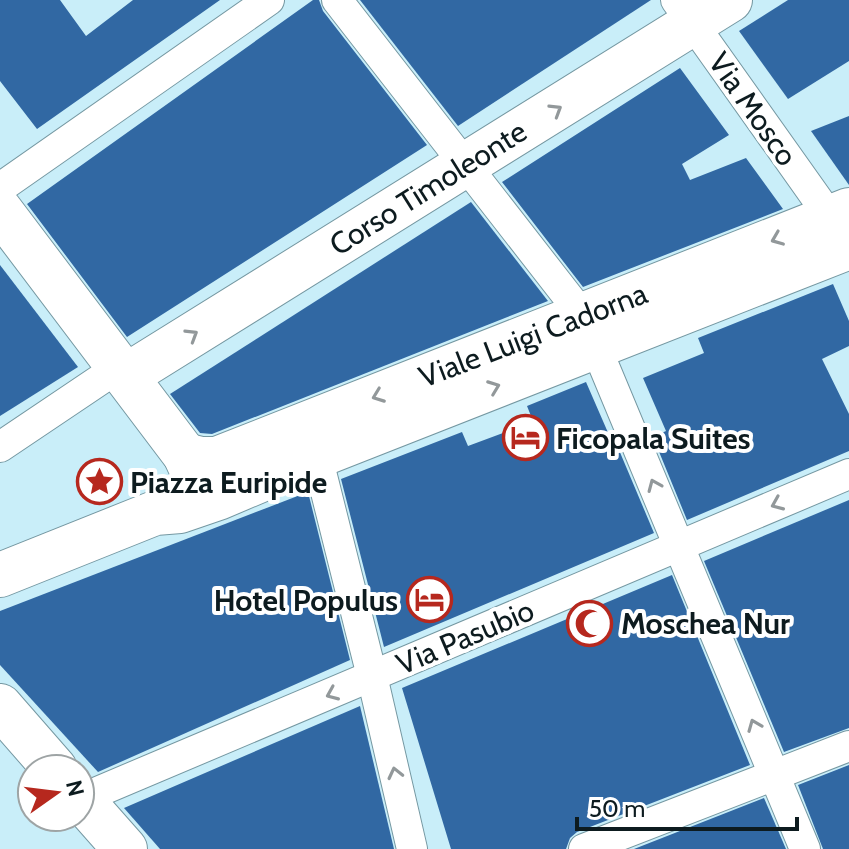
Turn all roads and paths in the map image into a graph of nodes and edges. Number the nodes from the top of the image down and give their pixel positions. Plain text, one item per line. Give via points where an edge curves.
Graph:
1 (269, 0) edge
2 (337, 0) edge
3 (730, 0) edge
4 (685, 12) edge
5 (465, 165) junction
6 (0, 188) edge
7 (0, 210) edge
8 (844, 236) edge
9 (590, 331) junction
10 (122, 372) junction
11 (0, 447) edge
12 (317, 456) junction
13 (201, 457) junction
14 (849, 474) edge
15 (202, 504) junction
16 (680, 546) junction
17 (0, 575) edge
18 (372, 676) junction
19 (0, 706) edge
20 (849, 746) edge
21 (41, 753) edge
22 (774, 775) junction
23 (96, 780) edge
24 (96, 816) edge
25 (125, 849) edge
26 (412, 849) edge
27 (584, 849) edge
28 (805, 849) edge

1 - 6 street
2 - 5 street
3 - 4 main road, Corso Timoleonte
5 -> 4 main road, Corso Timoleonte
4 - 8 street, Via Mosco
5 - 9 street
10 -> 5 main road, Corso Timoleonte
7 - 10 main road
8 - 9 main road, Viale Luigi Cadorna
12 -> 9 main road, Viale Luigi Cadorna
9 -> 13 main road, Viale Luigi Cadorna
16 -> 9 street
10 - 11 street
10 - 13 main road
12 - 15 main road, Viale Luigi Cadorna
12 - 18 street
13 - 15 main road via 197,479
14 -> 16 street, Via Pasubio
15 - 17 main road, Viale Luigi Cadorna via 155,513
16 - 18 street, Via Pasubio
22 -> 16 street
18 -> 23 street, Via Pasubio
26 -> 18 street
19 - 21 main road
20 - 22 street
22 - 27 street
22 - 28 street
24 - 25 main road

